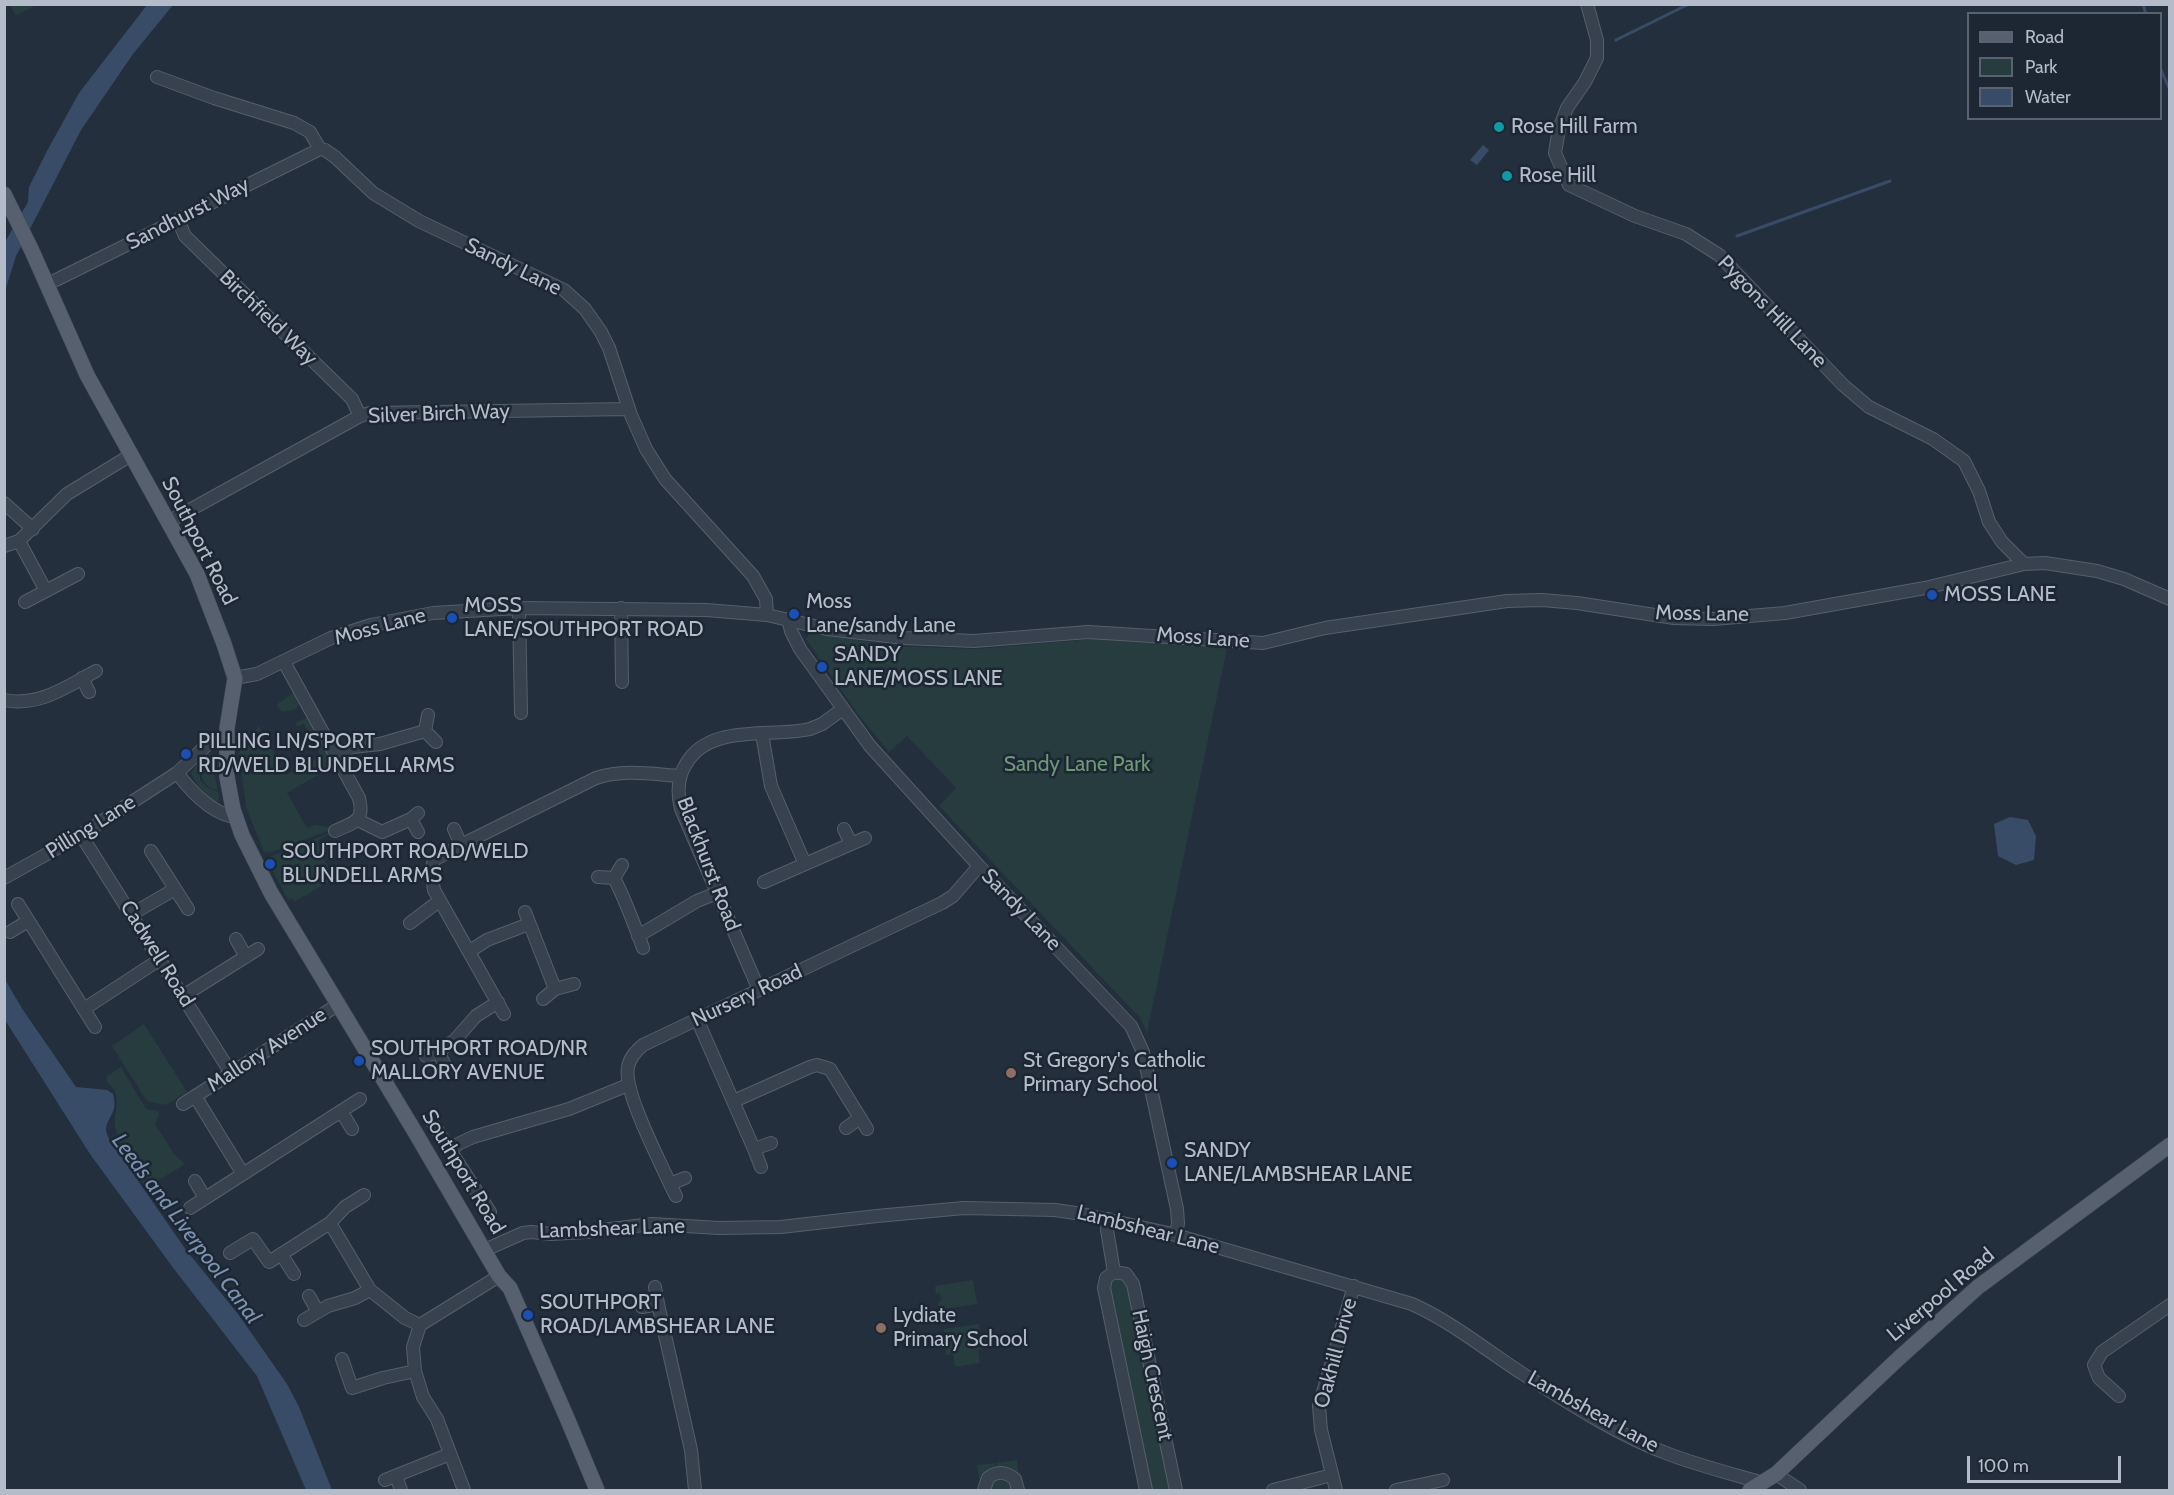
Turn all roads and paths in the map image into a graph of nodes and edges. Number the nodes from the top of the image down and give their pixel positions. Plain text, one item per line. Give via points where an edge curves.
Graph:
1 (1587, 4) edge
2 (157, 77) dead end
3 (320, 149) junction
4 (4, 194) edge
5 (178, 220) junction
6 (56, 280) dead end
7 (629, 409) junction
8 (360, 416) junction
9 (131, 455) junction
10 (4, 502) edge
11 (168, 522) junction
12 (33, 529) junction
13 (19, 541) junction
14 (4, 546) edge
15 (2024, 564) junction
16 (78, 573) dead end
17 (46, 591) junction
18 (2169, 599) edge
19 (25, 602) dead end
20 (519, 608) junction
21 (621, 608) junction
22 (767, 615) junction
23 (788, 619) junction
24 (284, 662) junction
25 (96, 671) dead end
26 (82, 678) junction
27 (235, 678) junction
28 (621, 682) dead end
29 (89, 692) dead end
30 (4, 700) edge
31 (843, 709) junction
32 (521, 714) dead end
33 (428, 715) dead end
34 (425, 731) junction
35 (762, 734) junction
36 (227, 742) junction
37 (436, 742) dead end
38 (335, 756) junction
39 (177, 773) junction
40 (680, 776) junction
41 (236, 818) junction
42 (358, 820) junction
43 (454, 829) dead end
44 (844, 829) dead end
45 (335, 831) dead end
46 (418, 832) dead end
47 (81, 835) junction
48 (865, 838) dead end
49 (851, 844) junction
50 (461, 845) junction
51 (151, 851) dead end
52 (805, 864) junction
53 (622, 865) dead end
54 (979, 866) junction
55 (598, 877) dead end
56 (4, 878) edge
57 (614, 878) junction
58 (764, 882) dead end
59 (175, 889) junction
60 (717, 893) junction
61 (439, 901) junction
62 (18, 904) dead end
63 (188, 909) dead end
64 (525, 912) dead end
65 (132, 914) junction
66 (28, 921) junction
67 (410, 923) dead end
68 (530, 924) junction
69 (10, 932) dead end
70 (236, 939) dead end
71 (258, 949) dead end
72 (470, 951) junction
73 (246, 957) junction
74 (159, 960) junction
75 (574, 984) dead end
76 (555, 989) junction
77 (759, 990) junction
78 (183, 996) junction
79 (543, 999) dead end
80 (498, 1002) junction
81 (339, 1004) junction
82 (84, 1009) junction
83 (504, 1014) dead end
84 (697, 1019) junction
85 (95, 1027) dead end
86 (445, 1065) dead end
87 (231, 1073) junction
88 (628, 1085) junction
89 (195, 1096) junction
90 (360, 1099) dead end
91 (734, 1101) junction
92 (183, 1104) dead end
93 (341, 1111) junction
94 (860, 1118) junction
95 (432, 1122) dead end
96 (846, 1128) dead end
97 (351, 1129) dead end
98 (867, 1130) dead end
99 (771, 1143) dead end
100 (2169, 1145) edge
101 (754, 1149) junction
102 (450, 1151) junction
103 (761, 1167) dead end
104 (243, 1174) junction
105 (685, 1179) dead end
106 (195, 1181) dead end
107 (670, 1184) junction
108 (364, 1196) dead end
109 (676, 1197) dead end
110 (205, 1198) junction
111 (190, 1208) dead end
112 (490, 1212) dead end
113 (1108, 1220) junction
114 (330, 1222) junction
115 (1176, 1235) junction
116 (485, 1250) junction
117 (230, 1253) dead end
118 (281, 1254) junction
119 (1114, 1272) junction
120 (294, 1274) dead end
121 (499, 1276) junction
122 (1354, 1286) junction
123 (655, 1287) dead end
124 (370, 1290) junction
125 (309, 1296) dead end
126 (658, 1304) junction
127 (642, 1307) dead end
128 (2169, 1307) edge
129 (318, 1312) junction
130 (304, 1320) dead end
131 (420, 1325) junction
132 (342, 1359) dead end
133 (415, 1371) junction
134 (2119, 1396) dead end
135 (450, 1454) junction
136 (1776, 1474) junction
137 (1332, 1475) junction
138 (1443, 1480) dead end
139 (1756, 1487) edge
140 (401, 1491) edge
141 (464, 1491) edge
142 (597, 1491) edge
143 (695, 1491) edge
144 (984, 1491) edge
145 (1018, 1491) edge
146 (1146, 1491) edge
147 (1176, 1491) edge
148 (1273, 1491) edge
149 (1336, 1491) edge
150 (1396, 1491) edge
151 (1800, 1491) edge

1 - 15 street, Pygons Hill Lane via 1598,40 1597,58 1567,108 1558,129 1555,153 1569,185 1635,216 1686,234 1719,255 1843,385 1869,407 1933,439 1964,461 1989,522
2 - 3 street, Sandy Lane via 294,123 310,132
3 - 5 street, Sandhurst Way
3 - 7 street, Sandy Lane via 373,193 419,221 564,290 585,309 601,332
4 - 9 main road, Southport Road via 87,375
5 - 6 street, Sandhurst Way
5 - 8 street, Birchfield Way via 185,236 351,399
7 - 8 street, Silver Birch Way
7 - 22 street, Sandy Lane via 645,449 665,479 753,576 766,599
8 - 11 street, Silver Birch Way
9 - 11 main road, Southport Road
9 - 12 street via 67,494
10 - 12 street
11 - 27 main road, Southport Road via 197,574
12 - 13 street
13 - 14 street
13 - 17 street
15 - 18 street, Moss Lane via 2097,571
15 - 23 street, Moss Lane via 1925,588 1785,614 1674,618 1577,603 1507,601 1325,628 1263,643 1088,632 974,641 904,638 827,629
16 - 17 street
17 - 19 street
20 - 21 street, Moss Lane
20 - 24 street, Moss Lane via 433,613 380,622 331,638
20 - 32 street
21 - 22 street, Moss Lane
21 - 28 street
22 - 23 street, Moss Lane
23 - 31 street, Sandy Lane via 800,649
24 - 27 street, Moss Lane via 252,676
24 - 38 street
25 - 26 street
26 - 29 street
26 - 30 street via 42,699
27 - 36 main road, Southport Road
31 - 35 street, Blackhurst Road via 810,729
31 - 54 street, Sandy Lane via 870,746
33 - 34 street
34 - 37 street
34 - 38 street via 380,744 352,747
35 - 40 street, Blackhurst Road via 727,736 704,743 688,759
35 - 52 street via 771,786
36 - 39 street, Pilling Lane via 209,743
36 - 41 main road, Southport Road via 227,777
38 - 42 street via 359,798
39 - 41 street via 221,814
39 - 47 street, Pilling Lane
40 - 50 street via 637,772 596,778
40 - 60 street, Blackhurst Road via 681,809
41 - 81 main road, Southport Road via 261,875
42 - 45 street
42 - 46 street via 382,832 414,816
43 - 50 street
44 - 49 street
47 - 56 street, Pilling Lane
47 - 65 street, Cadwell Road
48 - 49 street
49 - 52 street
50 - 61 street via 438,856 432,865 431,880
51 - 59 street
52 - 58 street
53 - 57 street
54 - 77 street, Nursery Road via 942,903
54 - 115 street, Sandy Lane via 1125,1017 1136,1034 1177,1209
55 - 57 street
57 - 60 street via 640,942 697,901
59 - 63 street
59 - 65 street
60 - 77 street, Blackhurst Road
61 - 67 street
61 - 72 street
62 - 66 street
64 - 68 street
65 - 74 street, Cadwell Road
66 - 69 street
66 - 82 street
68 - 72 street via 487,940
68 - 76 street
70 - 73 street
71 - 73 street
72 - 80 street
73 - 78 street
74 - 78 street, Cadwell Road
74 - 82 street
75 - 76 street
76 - 79 street
77 - 84 street, Nursery Road
78 - 87 street, Cadwell Road
80 - 83 street
80 - 86 street via 476,1016 455,1040 432,1054
81 - 87 street, Mallory Avenue
81 - 116 main road, Southport Road
82 - 85 street
84 - 88 street, Nursery Road via 636,1050 628,1066
84 - 91 street
87 - 89 street, Mallory Avenue
88 - 102 street via 569,1109 473,1137
88 - 107 street
89 - 92 street, Mallory Avenue
89 - 104 street, Mallory Avenue
90 - 93 street
91 - 94 street via 810,1067 824,1066 830,1069
91 - 101 street
93 - 97 street
93 - 104 street
94 - 96 street
94 - 98 street
95 - 102 street
99 - 101 street
100 - 136 main road, Liverpool Road via 1978,1287
101 - 103 street
102 - 112 street
104 - 110 street
105 - 107 street
106 - 110 street
107 - 109 street
108 - 114 street
110 - 111 street
113 - 115 street, Lambshear Lane
113 - 116 street, Lambshear Lane via 1066,1211 991,1208 877,1215 781,1227 652,1224 578,1233 523,1233
113 - 119 street, Haigh Crescent
114 - 118 street
114 - 124 street
115 - 122 street, Lambshear Lane
116 - 121 main road, Southport Road
117 - 118 street via 253,1239 269,1262
118 - 120 street
119 - 146 street, Haigh Crescent via 1106,1278 1104,1288
119 - 147 street, Haigh Crescent via 1126,1274 1133,1284
121 - 131 street
121 - 142 main road, Southport Road via 510,1288
122 - 137 street, Oakhill Drive via 1319,1406
122 - 139 street, Lambshear Lane via 1412,1304 1442,1319 1524,1374 1641,1442
123 - 126 street
124 - 129 street
124 - 131 street
125 - 129 street
126 - 127 street
126 - 143 street via 691,1450
128 - 134 street via 2102,1352 2094,1365 2099,1378
129 - 130 street
131 - 133 street via 413,1347
132 - 133 street via 351,1388
133 - 135 street
135 - 140 street via 391,1478
135 - 141 street
136 - 139 main road, Liverpool Road
136 - 151 street
137 - 148 street
137 - 149 street, Oakhill Drive
138 - 150 street
144 - 145 street via 988,1478 999,1473 1015,1479

